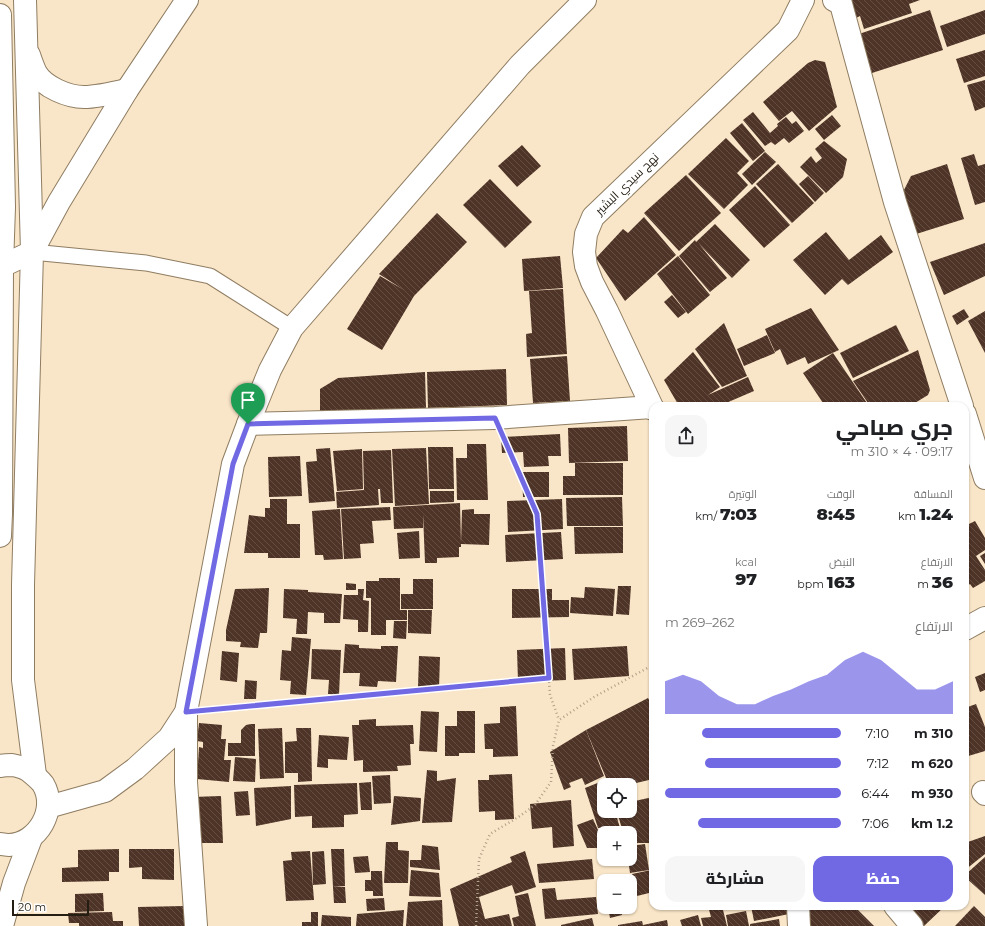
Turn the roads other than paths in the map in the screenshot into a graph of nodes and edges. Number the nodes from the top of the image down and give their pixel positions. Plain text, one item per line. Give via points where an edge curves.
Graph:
1 (25, 0) edge
2 (187, 0) edge
3 (585, 0) edge
4 (803, 0) edge
5 (834, 0) edge
6 (0, 15) edge
7 (27, 50) junction
8 (127, 90) junction
9 (32, 252) junction
10 (1, 266) edge
11 (292, 328) junction
12 (649, 402) edge
13 (961, 402) edge
14 (649, 408) edge
15 (248, 424) junction
16 (969, 427) edge
17 (985, 478) edge
18 (0, 536) edge
19 (985, 618) edge
20 (969, 627) edge
21 (186, 712) junction
22 (0, 766) edge
23 (35, 775) junction
24 (48, 807) junction
25 (31, 838) junction
26 (0, 844) edge
27 (798, 910) edge
28 (899, 910) edge
29 (2, 926) edge
30 (196, 926) edge
31 (799, 926) edge
32 (912, 926) edge

1 - 7 street
2 - 8 street
3 - 11 street via 520,66
4 - 12 street, نهج سيدي البشير via 788,30 593,217 586,234 584,252 592,282
5 - 13 street via 841,4 895,202
6 - 10 street via 4,207
7 - 8 street via 36,73 54,89 84,97
7 - 9 street
8 - 9 street via 59,202
9 - 10 street
9 - 11 lane via 146,263 210,276
9 - 23 street via 23,680
10 - 18 street
11 - 15 street via 270,370
14 - 15 street via 495,418
15 - 21 street via 233,464
16 - 17 street
19 - 20 street
21 - 24 street via 170,738 105,791
21 - 30 street via 186,782
22 - 23 street via 25,768
23 - 24 street via 43,784
24 - 25 street via 46,819 40,830
25 - 26 street via 20,843
25 - 29 street via 14,883
27 - 31 street
28 - 32 street

